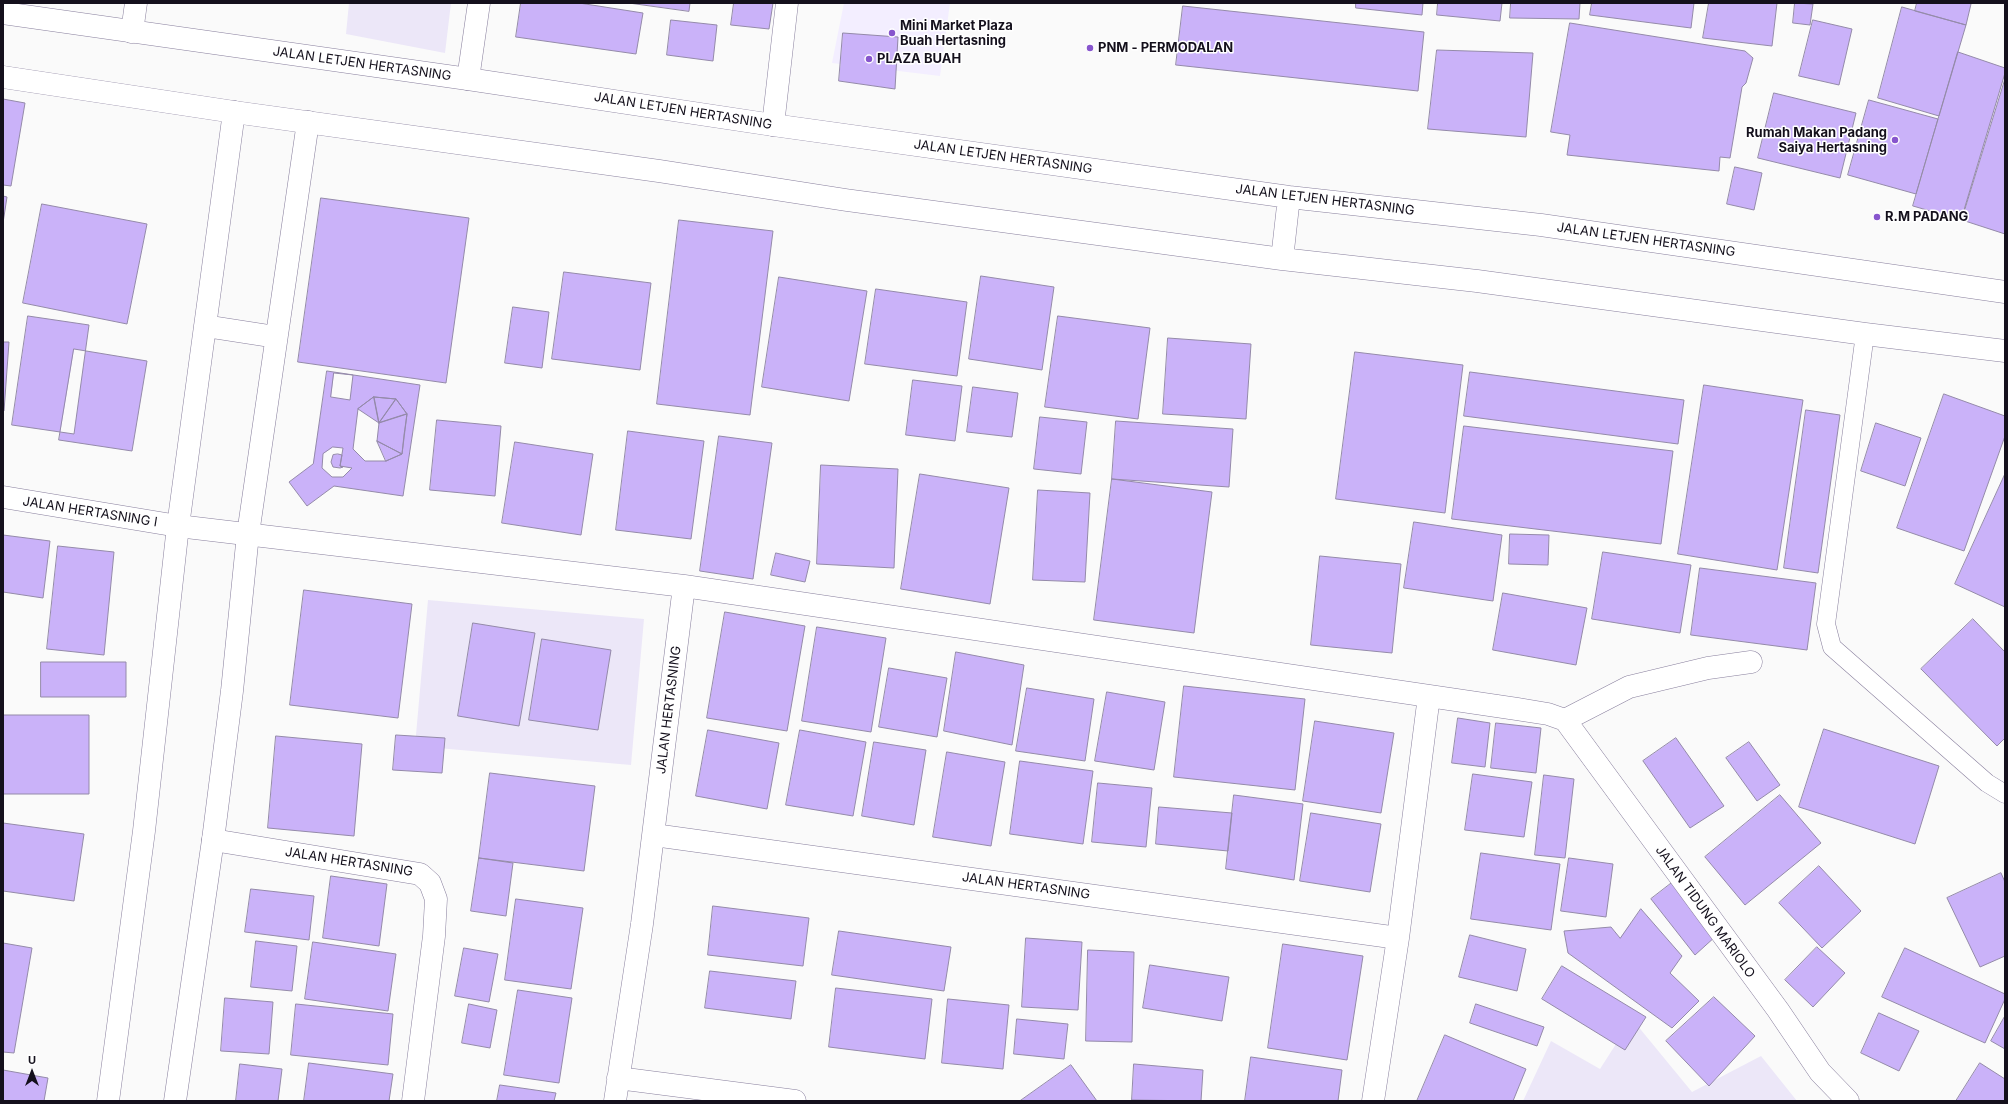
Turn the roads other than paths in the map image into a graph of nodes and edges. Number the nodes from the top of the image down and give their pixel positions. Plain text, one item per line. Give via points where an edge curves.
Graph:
1 (136, 3) edge
2 (480, 3) edge
3 (787, 3) edge
4 (3, 13) edge
5 (132, 32) junction
6 (3, 77) edge
7 (468, 79) junction
8 (234, 112) junction
9 (308, 122) junction
10 (773, 125) junction
11 (1289, 197) junction
12 (1282, 259) junction
13 (2005, 292) edge
14 (205, 326) junction
15 (1865, 334) junction
16 (276, 337) junction
17 (2005, 351) edge
18 (3, 497) edge
19 (178, 526) junction
20 (248, 534) junction
21 (684, 586) junction
22 (1751, 662) dead end
23 (1429, 696) junction
24 (1565, 720) junction
25 (2005, 794) edge
26 (654, 835) junction
27 (213, 840) junction
28 (1398, 938) junction
29 (618, 1078) junction
30 (108, 1101) edge
31 (175, 1101) edge
32 (413, 1101) edge
33 (614, 1101) edge
34 (794, 1101) edge
35 (1373, 1101) edge
36 (1848, 1101) edge

1 - 5 street
2 - 7 street
3 - 10 street
4 - 5 street, JALAN LETJEN HERTASNING
5 - 7 street, JALAN LETJEN HERTASNING
6 - 8 street
7 - 10 street, JALAN LETJEN HERTASNING
8 - 9 street
8 - 14 street
9 - 12 street via 659,170 846,200
9 - 16 street
10 - 11 street, JALAN LETJEN HERTASNING
11 - 12 street
11 - 13 street, JALAN LETJEN HERTASNING via 1541,225
12 - 15 street via 1477,280
14 - 16 street
14 - 19 street
15 - 17 street
15 - 25 lane via 1826,624 1832,646 1987,783
16 - 20 street
18 - 19 street, JALAN HERTASNING I
19 - 20 street, JALAN HERTASNING I
19 - 30 street via 144,831
20 - 21 street, JALAN HERTASNING I
20 - 27 street
21 - 23 street, JALAN HERTASNING I
21 - 26 street, JALAN HERTASNING
22 - 24 street via 1708,668 1628,687
23 - 24 street, JALAN HERTASNING I via 1532,711
23 - 28 street
24 - 36 street, JALAN TIDUNG MARIOLO via 1778,1010 1820,1072
26 - 28 street, JALAN HERTASNING
26 - 29 street, JALAN HERTASNING
27 - 31 street
27 - 32 street, JALAN HERTASNING via 420,874 430,884 436,899 434,936
28 - 35 street
29 - 33 street, JALAN HERTASNING
29 - 34 street

